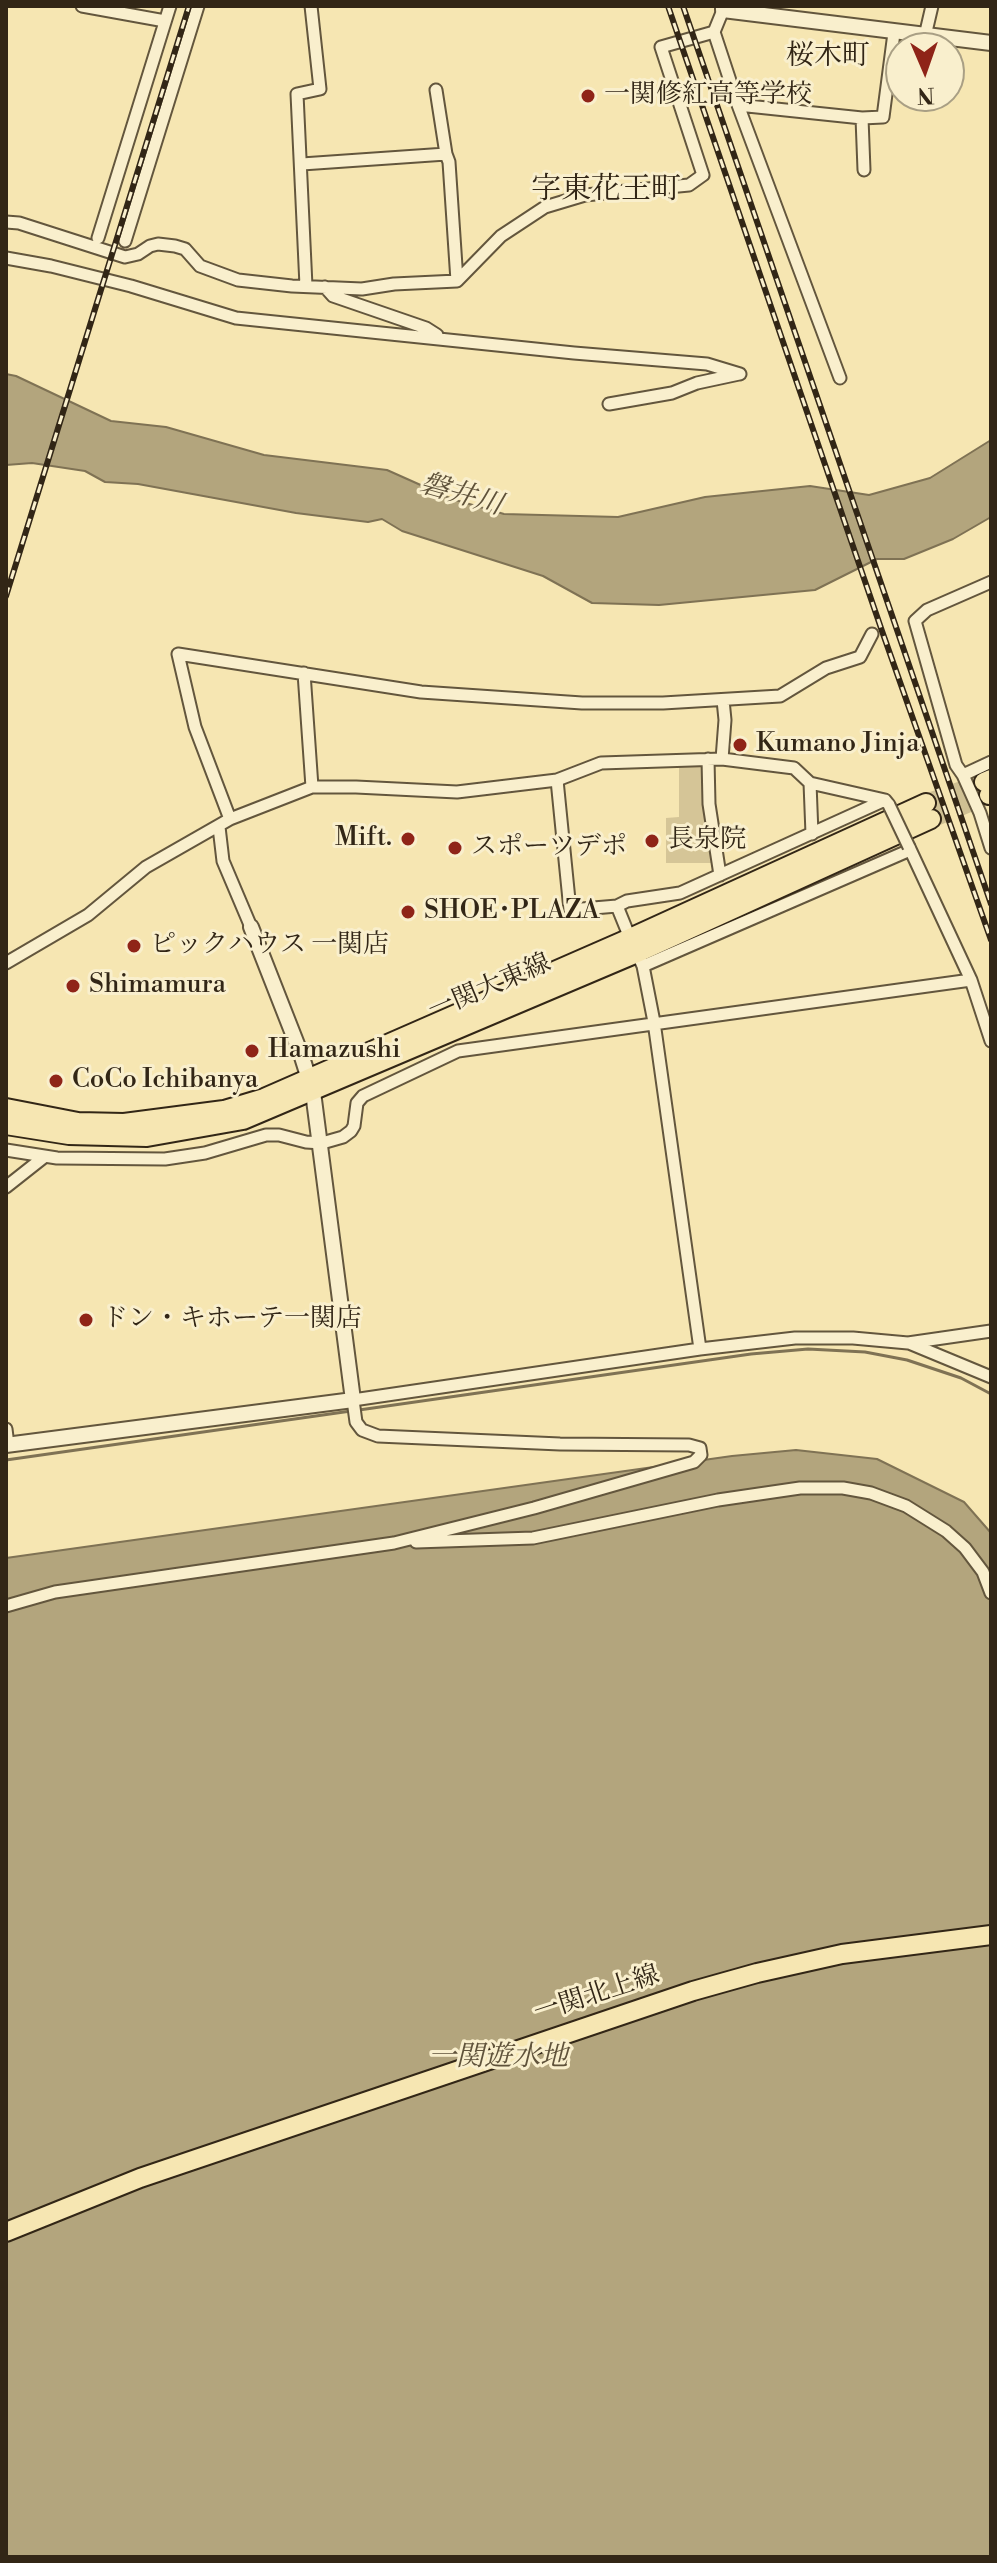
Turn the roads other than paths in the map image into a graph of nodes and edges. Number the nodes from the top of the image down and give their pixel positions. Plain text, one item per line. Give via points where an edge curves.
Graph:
1 (82, 6) edge
2 (170, 6) edge
3 (198, 6) edge
4 (311, 6) edge
5 (932, 6) edge
6 (723, 8) edge
7 (152, 12) edge
8 (165, 21) junction
9 (714, 32) junction
10 (887, 32) edge
11 (926, 32) edge
12 (965, 40) edge
13 (991, 43) edge
14 (436, 90) dead end
15 (885, 102) edge
16 (738, 105) junction
17 (862, 118) junction
18 (446, 154) junction
19 (302, 164) junction
20 (864, 170) dead end
21 (6, 222) edge
22 (98, 238) dead end
23 (125, 241) dead end
24 (6, 258) edge
25 (457, 281) junction
26 (306, 286) junction
27 (325, 287) junction
28 (441, 337) junction
29 (840, 378) dead end
30 (609, 404) dead end
31 (991, 582) edge
32 (872, 634) dead end
33 (304, 673) junction
34 (723, 700) junction
35 (708, 759) junction
36 (722, 759) junction
37 (991, 762) edge
38 (963, 775) junction
39 (557, 780) junction
40 (810, 783) junction
41 (312, 787) junction
42 (988, 795) edge
43 (887, 803) junction
44 (928, 811) tunnel mouth
45 (230, 819) junction
46 (219, 827) junction
47 (812, 834) junction
48 (910, 848) junction
49 (991, 848) edge
50 (720, 875) junction
51 (617, 906) junction
52 (251, 927) joint
53 (637, 952) junction
54 (6, 963) edge
55 (971, 980) junction
56 (654, 1022) junction
57 (991, 1041) edge
58 (311, 1086) junction
59 (6, 1108) edge
60 (6, 1125) edge
61 (322, 1143) junction
62 (6, 1150) edge
63 (44, 1157) junction
64 (6, 1187) edge
65 (991, 1331) edge
66 (908, 1343) junction
67 (700, 1349) junction
68 (991, 1377) edge
69 (353, 1402) junction
70 (6, 1429) edge
71 (7, 1445) edge
72 (394, 1543) junction
73 (990, 1588) edge
74 (6, 1606) edge
75 (991, 1935) edge
76 (6, 2232) edge

1 - 7 street
2 - 8 street
3 - 23 street
4 - 19 street via 320,89 297,94
5 - 11 street
6 - 9 street
6 - 10 street
7 - 8 street
8 - 22 street
9 - 16 street
9 - 25 street via 661,47 703,175 689,185 585,195 545,207 501,236
12 - 13 street
14 - 18 street
15 - 17 street via 883,117
16 - 17 street
16 - 29 street
17 - 20 street
18 - 19 street
18 - 25 street
19 - 26 street
21 - 26 street via 125,257 158,244 175,246 219,275
24 - 28 street via 131,286 236,318
25 - 27 street
26 - 27 street
27 - 28 street via 333,296
28 - 30 street via 707,364 740,374
31 - 38 street via 927,610 915,621
32 - 34 street via 860,657 826,668 784,695
33 - 34 street via 421,692 582,703
33 - 41 street
33 - 45 street via 178,654 195,727
34 - 36 street
35 - 36 street
35 - 39 street via 601,763
35 - 50 street
36 - 40 street via 794,768
37 - 38 street
38 - 42 street
39 - 41 street via 457,792
39 - 51 street via 570,910
40 - 43 street
40 - 47 street
41 - 45 street
42 - 49 street
43 - 47 street
43 - 48 street, bridge
44 - 53 main road, 一関大東線
45 - 46 street
46 - 52 street via 223,861
46 - 54 street via 146,867 88,915
47 - 50 street
48 - 53 street
48 - 55 street
50 - 51 street via 680,893
51 - 53 street
52 - 58 street
53 - 56 street
53 - 58 main road, 一関大東線
55 - 56 street
55 - 57 street
56 - 61 street via 458,1051 363,1096 351,1131
56 - 67 street
58 - 59 main road, 一関大東線 via 224,1110 158,1120 78,1122
58 - 60 main road, 一関大東線 via 243,1120 147,1137 69,1135
58 - 61 street
61 - 63 street via 266,1135 165,1159
61 - 69 street
62 - 63 street
63 - 64 street
65 - 66 street
66 - 67 street via 795,1338
66 - 68 street
67 - 69 street
69 - 71 street
69 - 72 street via 356,1422 378,1436 700,1448 694,1462
70 - 71 street
72 - 73 street via 533,1538 718,1500 800,1488 843,1488 906,1506 946,1531 965,1548
72 - 74 street via 55,1592
75 - 76 main road, 一関北上線 via 842,1954 693,1991 140,2178

